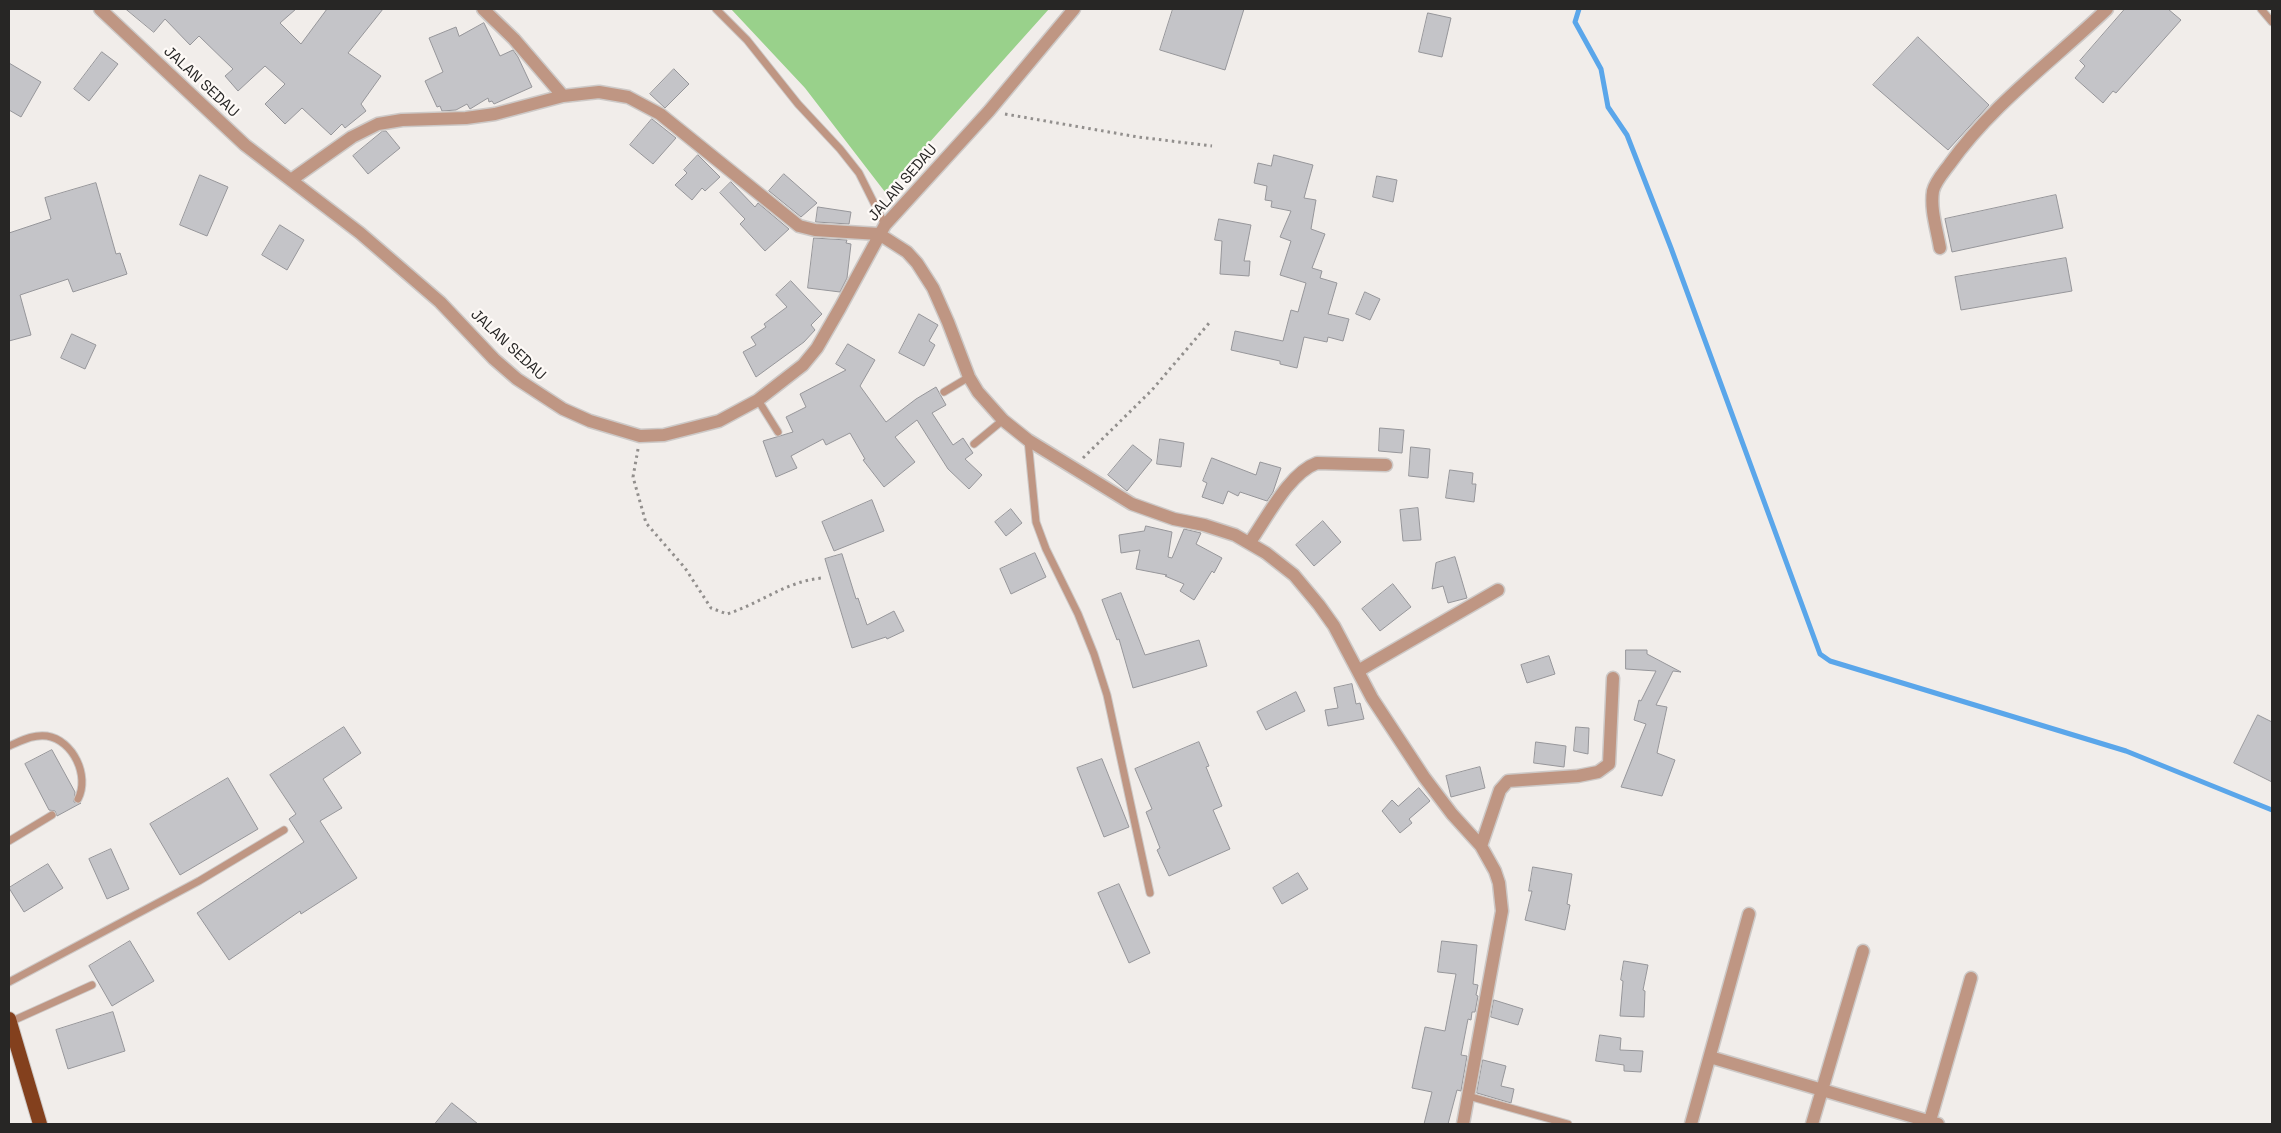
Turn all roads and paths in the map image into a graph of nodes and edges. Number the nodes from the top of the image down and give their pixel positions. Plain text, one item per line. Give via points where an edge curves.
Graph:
1 (100, 9) edge
2 (483, 9) edge
3 (716, 9) edge
4 (1074, 9) edge
5 (2107, 9) edge
6 (2261, 9) edge
7 (115, 13) edge
8 (2272, 22) edge
9 (563, 96) junction
10 (989, 111) junction
11 (1212, 146) dead end
12 (290, 180) junction
13 (882, 230) junction
14 (1940, 248) dead end
15 (1210, 322) dead end
16 (969, 377) junction
17 (944, 392) dead end
18 (758, 400) junction
19 (1003, 420) junction
20 (778, 432) dead end
21 (640, 436) junction
22 (1028, 440) junction
23 (974, 444) dead end
24 (1386, 465) dead end
25 (1073, 467) junction
26 (1250, 542) junction
27 (822, 578) dead end
28 (1498, 590) dead end
29 (1358, 671) junction
30 (1613, 678) dead end
31 (9, 746) edge
32 (78, 799) dead end
33 (52, 815) dead end
34 (284, 830) dead end
35 (9, 841) edge
36 (1481, 846) junction
37 (1150, 893) dead end
38 (1749, 914) dead end
39 (1863, 951) dead end
40 (1971, 978) dead end
41 (9, 982) edge
42 (92, 985) dead end
43 (9, 1020) edge
44 (1710, 1057) junction
45 (1822, 1090) junction
46 (1468, 1096) junction
47 (1932, 1123) edge
48 (40, 1124) edge
49 (1463, 1124) edge
50 (1568, 1124) edge
51 (1691, 1124) edge
52 (1812, 1124) edge

1 - 7 street, JALAN SEDAU
2 - 9 street
3 - 13 lane via 747,40 792,97 840,149 858,173
4 - 10 street, JALAN SEDAU
5 - 14 street via 1989,117 1959,150 1934,189
6 - 8 lane
7 - 12 street, JALAN SEDAU via 199,104
9 - 12 street via 494,114 378,124 352,137
9 - 13 street via 612,93 628,97 660,114 799,226 815,230
10 - 11 path via 1138,137
10 - 13 street, JALAN SEDAU
12 - 21 street, JALAN SEDAU via 360,233 524,384 563,409
13 - 16 street via 917,263 933,288
13 - 18 street, JALAN SEDAU via 817,348 803,365
15 - 25 path via 1152,390
16 - 17 lane
16 - 19 street via 986,403
18 - 20 lane
18 - 21 street, JALAN SEDAU via 719,421 664,435
19 - 22 street
19 - 23 lane
21 - 27 path via 633,477 646,523 685,568 711,608 727,614 747,608 779,590
22 - 25 street
22 - 37 lane via 1036,522 1097,662
24 - 26 street via 1316,463 1307,466 1294,478
25 - 26 street via 1132,504
26 - 29 street via 1294,575 1319,605
28 - 29 street
29 - 36 street via 1424,777
30 - 36 street via 1609,764 1598,772 1578,776 1508,781 1500,790
31 - 32 lane via 34,736 54,738 74,758 82,773
33 - 35 lane
34 - 41 lane via 199,881
36 - 46 street via 1499,883 1502,911
38 - 44 street
39 - 45 street
40 - 47 street
42 - 43 lane
43 - 48 highway
44 - 45 street
44 - 51 street
45 - 47 street
45 - 52 street
46 - 49 street
46 - 50 lane

